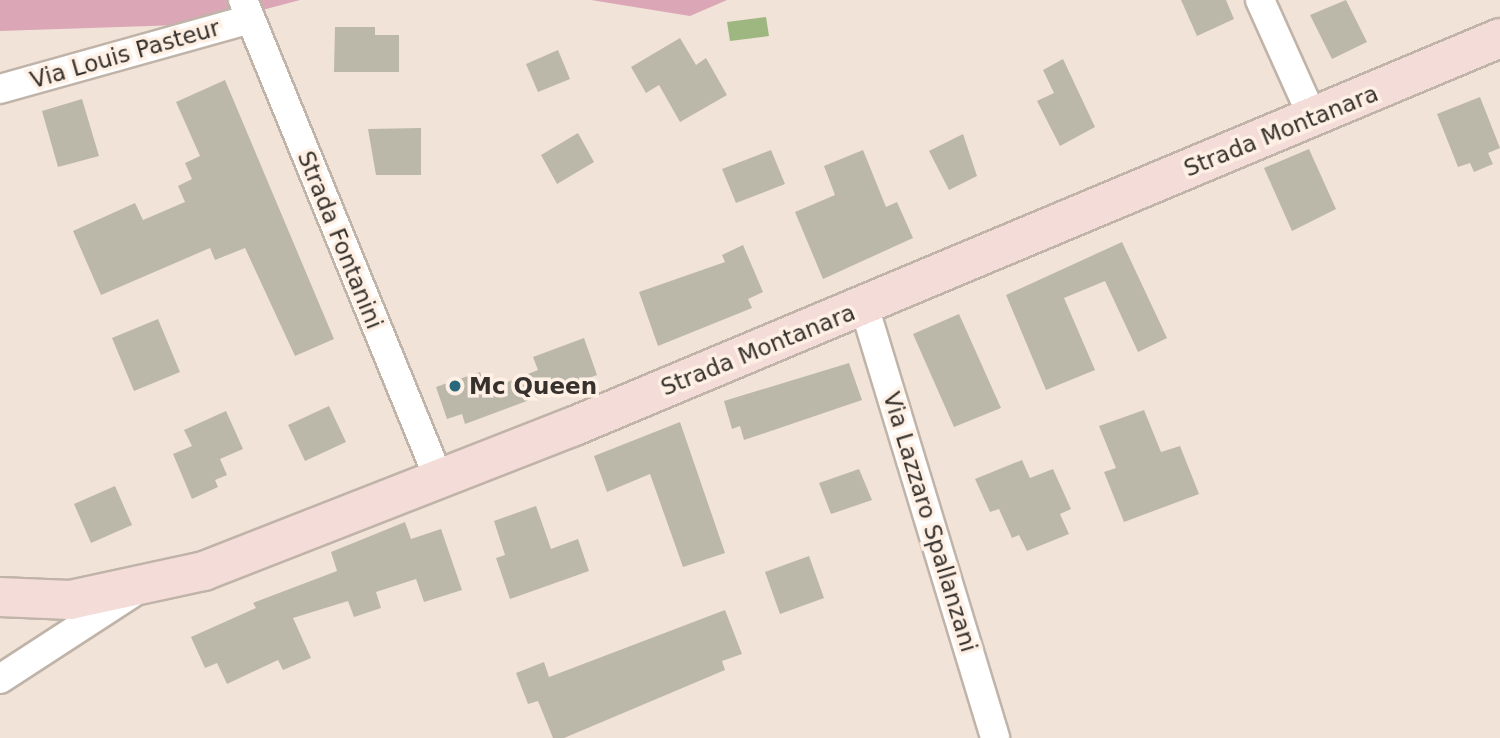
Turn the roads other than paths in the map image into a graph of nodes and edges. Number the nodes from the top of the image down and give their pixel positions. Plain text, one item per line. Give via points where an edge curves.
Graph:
1 (1259, 0) edge
2 (246, 9) edge
3 (1500, 38) edge
4 (0, 89) edge
5 (1313, 118) junction
6 (864, 306) junction
7 (439, 479) junction
8 (137, 590) junction
9 (0, 597) edge
10 (0, 679) edge
11 (995, 738) edge

1 - 5 street
2 - 4 street, Via Louis Pasteur
2 - 7 street, Strada Fontanini
3 - 5 main road, Strada Montanara
5 - 6 main road, Strada Montanara
6 - 7 main road, Strada Montanara
6 - 11 street, Via Lazzaro Spallanzani
7 - 8 main road, Strada Montanara via 204,571
8 - 9 main road, Strada Montanara via 70,600
8 - 10 street

